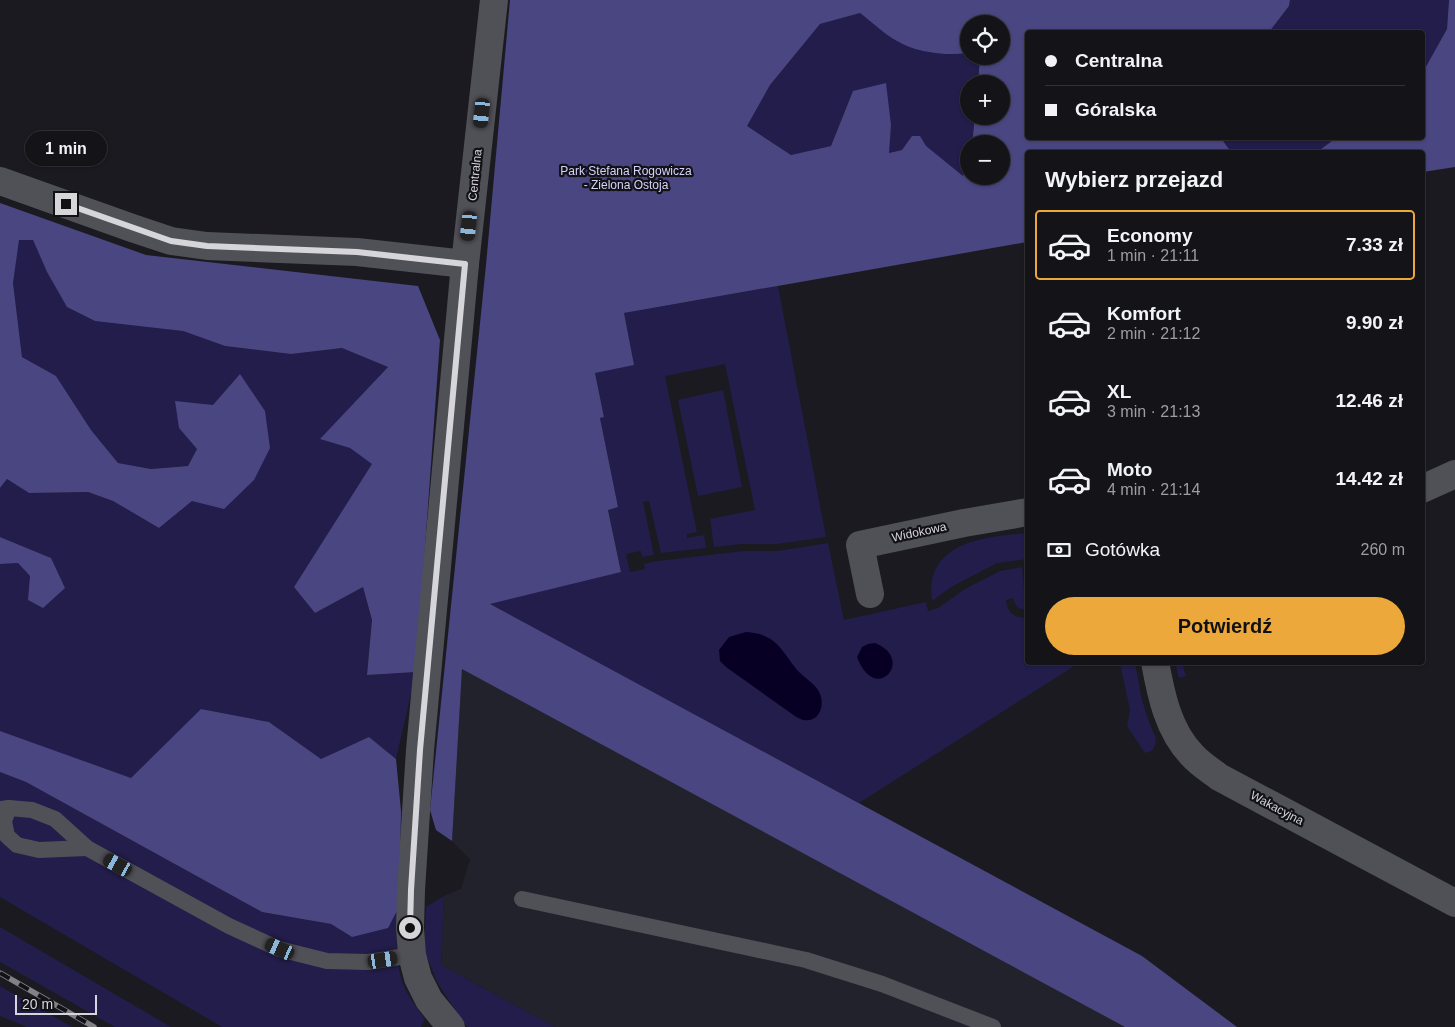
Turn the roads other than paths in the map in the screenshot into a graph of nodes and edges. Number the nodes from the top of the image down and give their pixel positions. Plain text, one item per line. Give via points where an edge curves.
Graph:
1 (494, 0) edge
2 (0, 181) edge
3 (465, 264) junction
4 (1455, 474) edge
5 (1425, 488) edge
6 (1025, 513) edge
7 (870, 594) dead end
8 (1156, 665) edge
9 (5, 808) edge
10 (87, 848) junction
11 (522, 899) dead end
12 (1455, 903) edge
13 (412, 955) junction
14 (451, 1027) edge
15 (993, 1027) edge

1 - 3 street, Centralna
2 - 3 street via 171,241 207,246 357,252
3 - 13 street, Centralna via 420,750 411,890
4 - 5 street
6 - 7 street, Widokowa via 860,545
8 - 12 street, Wakacyjna via 1165,708 1182,742 1202,764 1219,777
9 - 10 lane via 32,810 55,819
9 - 10 lane via 7,836 18,845 39,850
10 - 13 lane via 229,926 280,949 327,962 368,962
11 - 15 lane via 806,960 882,984
13 - 14 street, Centralna via 418,978 429,1000

